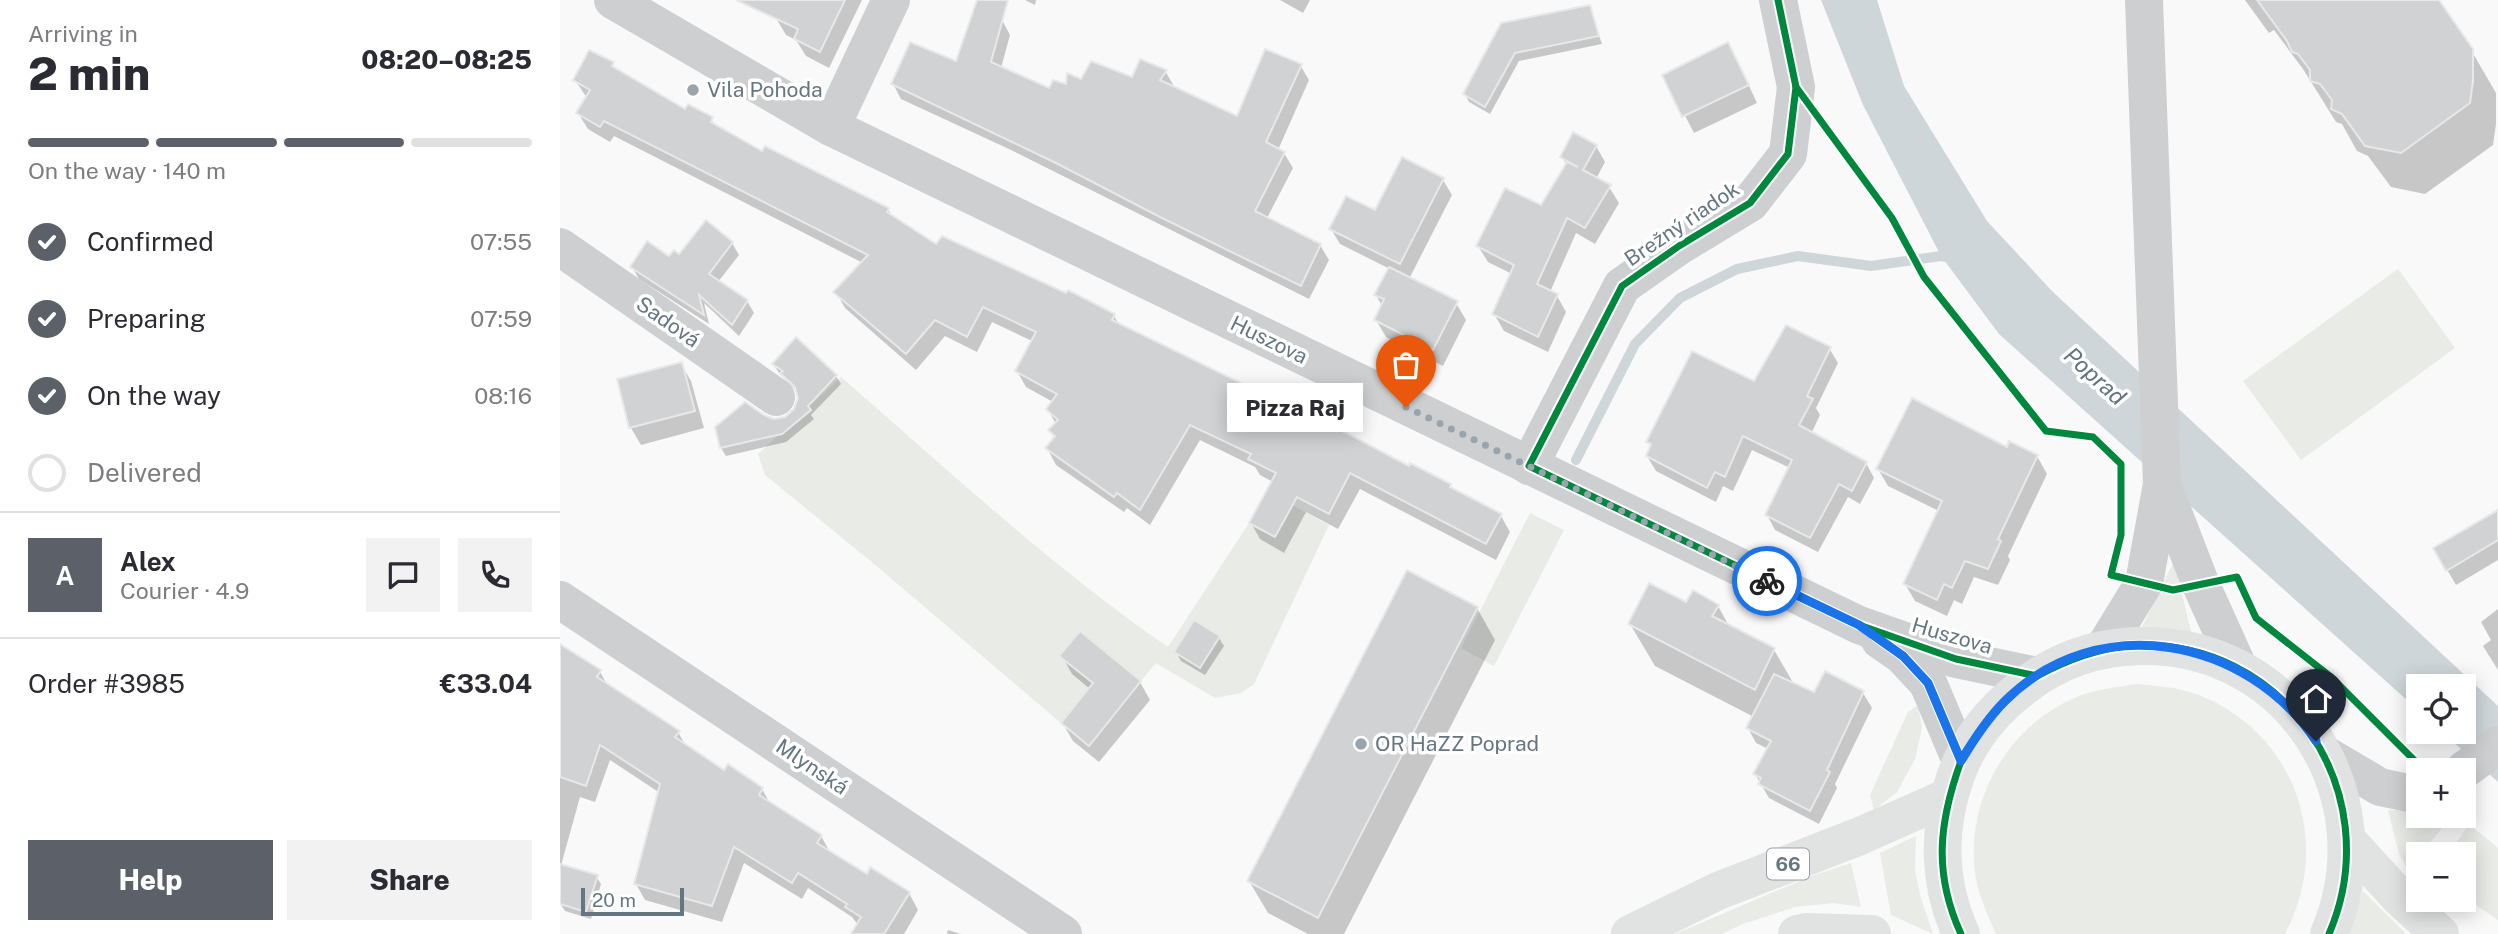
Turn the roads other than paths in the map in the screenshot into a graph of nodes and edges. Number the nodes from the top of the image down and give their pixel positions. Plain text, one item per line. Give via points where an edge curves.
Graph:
1 (613, 0) edge
2 (891, 0) edge
3 (1777, 0) edge
4 (2144, 0) edge
5 (831, 127) junction
6 (560, 247) edge
7 (776, 397) dead end
8 (1529, 466) junction
9 (2162, 484) junction
10 (560, 600) edge
11 (1859, 625) junction
12 (2103, 650) junction
13 (2239, 669) junction
14 (2037, 676) junction
15 (2498, 745) edge
16 (2324, 754) junction
17 (1961, 761) junction
18 (2476, 761) edge
19 (2406, 792) edge
20 (1948, 797) junction
21 (2347, 840) junction
22 (1063, 934) edge
23 (1630, 934) edge
24 (1797, 934) edge
25 (1872, 934) edge
26 (1961, 934) edge
27 (2329, 934) edge
28 (2440, 934) edge

1 - 5 street, Huszova
2 - 5 street
3 - 8 street, Brežný riadok via 1796,87 1788,154 1750,203 1622,286
4 - 9 street
5 - 8 street, Huszova
6 - 7 street, Sadová
8 - 11 street, Huszova
9 - 12 street via 2144,583
9 - 13 street via 2200,585
10 - 22 street, Mlynská
11 - 14 street, Huszova via 1956,659
11 - 17 street, Huszova via 1903,656 1928,683
12 - 13 main road via 2172,648
12 - 14 main road
13 - 16 main road via 2288,705
14 - 17 main road via 2007,699 1981,728
15 - 18 street
16 - 19 street via 2380,787
16 - 21 main road via 2344,810
17 - 20 main road
20 - 23 main road, 66 via 1718,891
20 - 26 main road via 1942,863
21 - 27 main road via 2343,893
21 - 28 main road
24 - 25 main road

